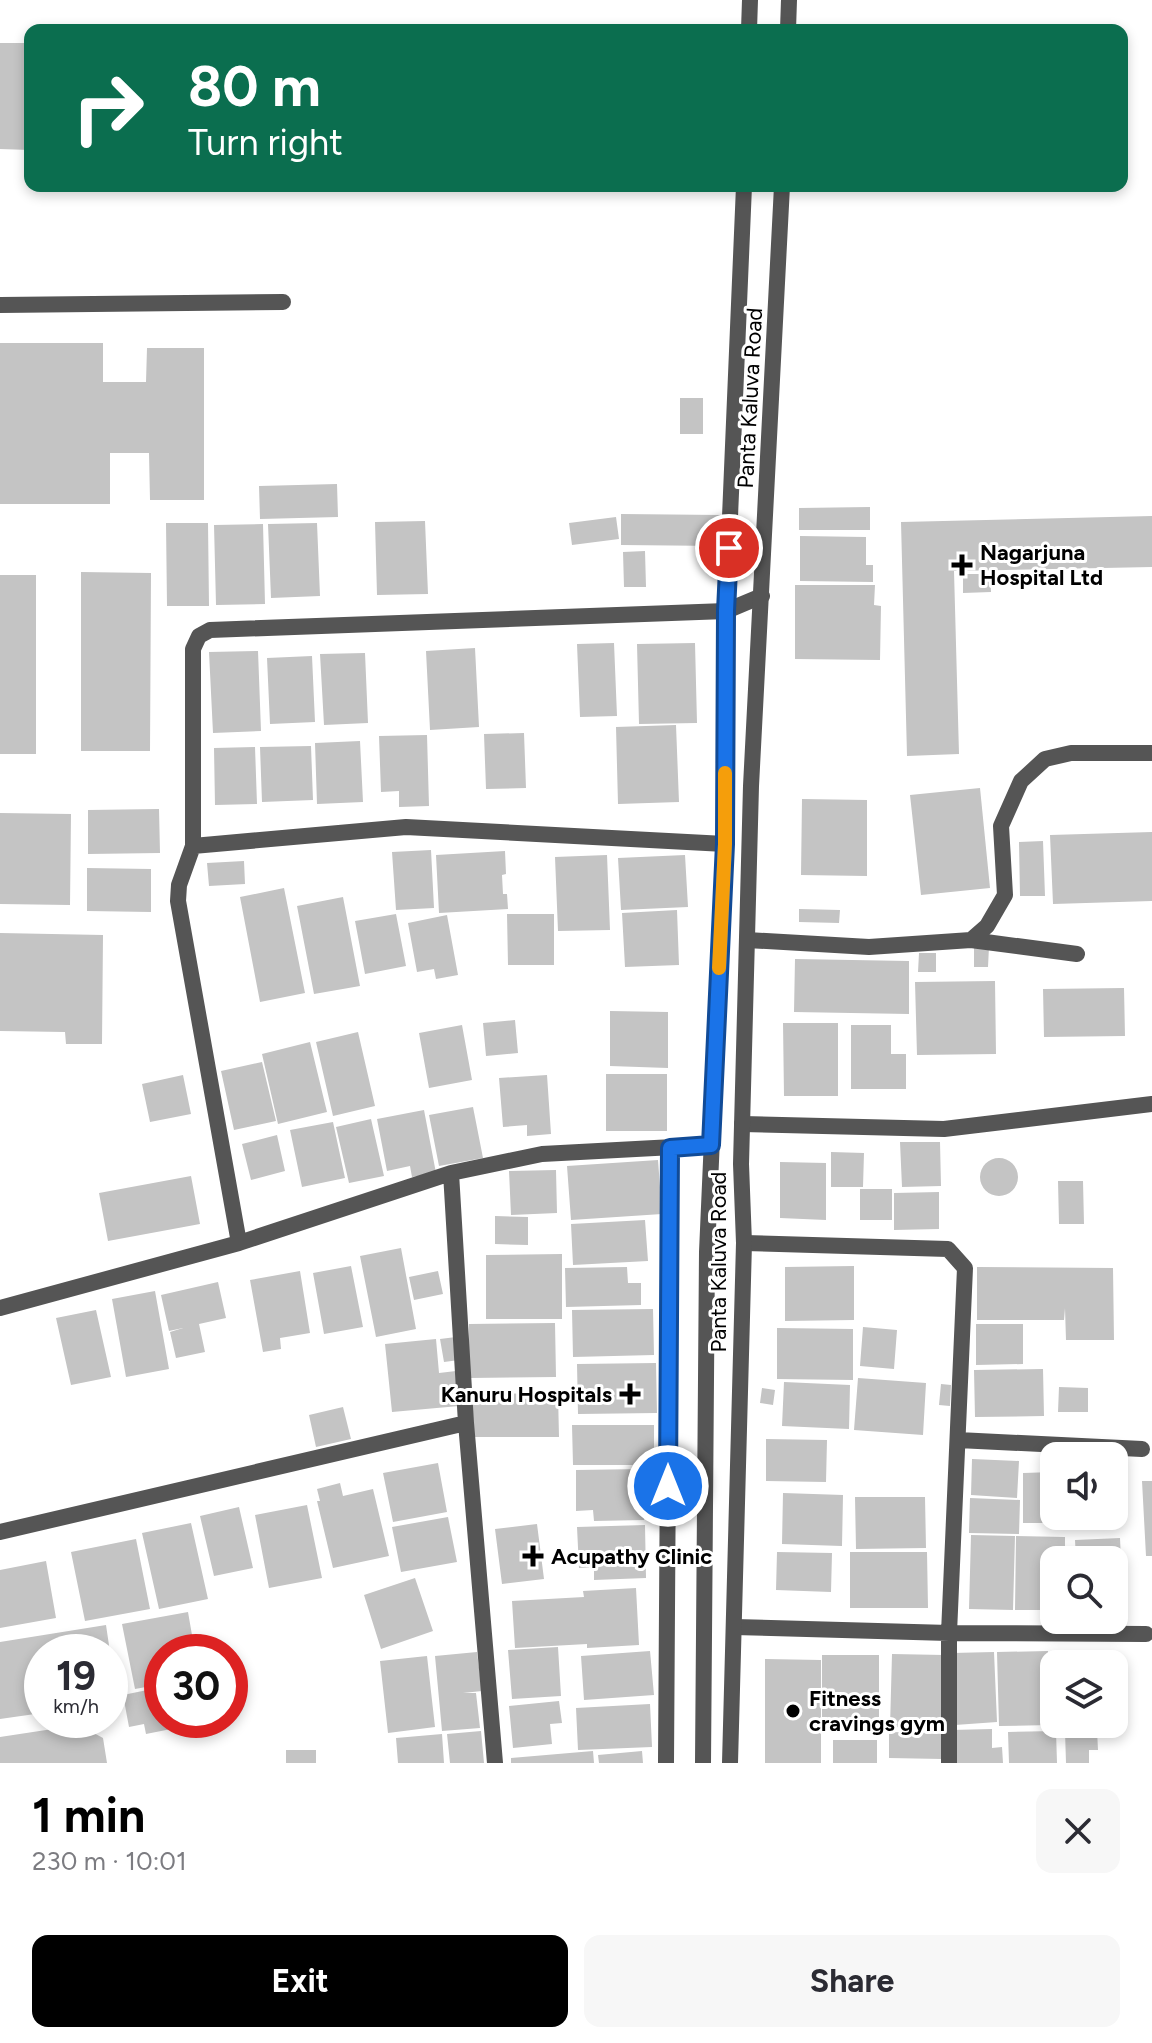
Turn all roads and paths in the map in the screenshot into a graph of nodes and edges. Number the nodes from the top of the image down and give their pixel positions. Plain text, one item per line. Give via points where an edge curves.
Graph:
1 (750, 0) edge
2 (789, 0) edge
3 (749, 24) edge
4 (788, 24) edge
5 (744, 192) edge
6 (782, 192) edge
7 (283, 302) dead end
8 (0, 305) edge
9 (762, 596) junction
10 (726, 611) junction
11 (1152, 753) edge
12 (725, 844) junction
13 (193, 846) junction
14 (747, 940) junction
15 (971, 940) junction
16 (1077, 954) dead end
17 (1152, 1104) edge
18 (742, 1124) junction
19 (711, 1145) junction
20 (670, 1148) junction
21 (451, 1173) junction
22 (239, 1243) junction
23 (744, 1243) junction
24 (0, 1308) edge
25 (466, 1423) junction
26 (958, 1440) junction
27 (1142, 1449) dead end
28 (0, 1532) edge
29 (734, 1627) junction
30 (949, 1633) junction
31 (1146, 1634) dead end
32 (495, 1763) edge
33 (666, 1763) edge
34 (703, 1763) edge
35 (730, 1763) edge
36 (949, 1763) edge

1 - 3 street
2 - 4 street
5 - 10 street, Panta Kaluva Road
6 - 9 street, Panta Kaluva Road
7 - 8 street
9 - 10 street
9 - 14 street, Panta Kaluva Road
10 - 12 street, Panta Kaluva Road
10 - 13 street via 210,630 199,636 193,649
11 - 15 street via 1071,753 1045,759 1021,781 1001,826 1005,895 987,926
12 - 13 street via 406,827
12 - 19 street, Panta Kaluva Road
13 - 22 street via 178,901
14 - 15 street via 869,947
14 - 18 street, Panta Kaluva Road
15 - 16 street
17 - 18 street via 944,1129
18 - 23 street, Panta Kaluva Road
19 - 20 street
19 - 34 street, Panta Kaluva Road
20 - 21 street via 542,1154
20 - 33 street
21 - 22 street
21 - 25 street
22 - 24 street
23 - 26 street via 948,1249 965,1268
23 - 29 street, Panta Kaluva Road
25 - 28 street
25 - 32 street
26 - 27 street
26 - 30 street
29 - 30 street
29 - 35 street, Panta Kaluva Road
30 - 31 street
30 - 36 street

